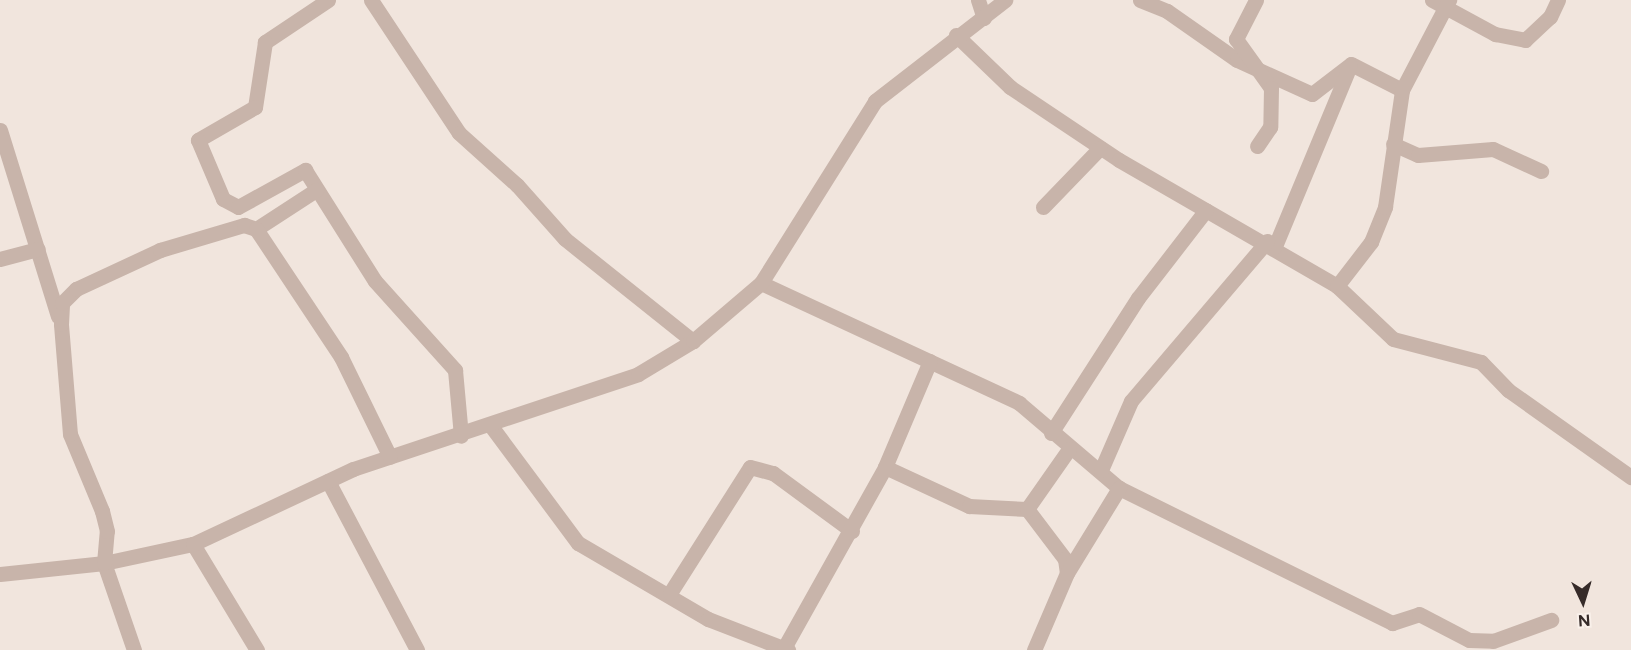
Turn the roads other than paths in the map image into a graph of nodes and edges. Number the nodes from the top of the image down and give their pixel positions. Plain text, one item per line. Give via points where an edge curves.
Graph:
1 (328, 0) edge
2 (371, 0) edge
3 (978, 0) edge
4 (1005, 0) edge
5 (1140, 0) edge
6 (1256, 0) edge
7 (1432, 0) edge
8 (1558, 0) edge
9 (1447, 5) edge
10 (984, 18) junction
11 (956, 35) junction
12 (1351, 64) junction
13 (1260, 71) junction
14 (1402, 90) junction
15 (0, 130) edge
16 (1393, 144) junction
17 (1257, 146) dead end
18 (1100, 147) junction
19 (1541, 171) dead end
20 (316, 190) junction
21 (1043, 207) dead end
22 (1206, 210) junction
23 (256, 229) junction
24 (1271, 244) junction
25 (38, 249) junction
26 (0, 259) edge
27 (761, 283) junction
28 (1337, 286) junction
29 (61, 324) junction
30 (693, 340) junction
31 (930, 362) junction
32 (491, 426) junction
33 (1051, 432) junction
34 (461, 436) junction
35 (1069, 449) junction
36 (390, 457) junction
37 (885, 467) junction
38 (1101, 470) junction
39 (1631, 477) edge
40 (327, 481) junction
41 (1119, 488) junction
42 (1027, 509) junction
43 (852, 531) junction
44 (193, 544) junction
45 (104, 563) junction
46 (1067, 573) junction
47 (0, 574) edge
48 (670, 593) junction
49 (1551, 620) dead end
50 (786, 649) edge
51 (134, 650) edge
52 (257, 650) edge
53 (417, 650) edge
54 (1034, 650) edge

1 - 20 street via 265,42 255,107 198,140 223,199 238,207 305,170
2 - 30 street via 459,133 516,184 564,239
3 - 10 street
4 - 10 street
5 - 13 street
6 - 13 street via 1236,39
7 - 9 street
8 - 9 street via 1550,17 1525,40 1495,34
9 - 14 street
10 - 11 street
11 - 18 street via 1010,87
11 - 27 street via 875,101
12 - 13 street via 1312,94
12 - 14 street
12 - 24 street
13 - 17 street via 1271,88 1273,110 1270,127
14 - 16 street
15 - 25 street
16 - 19 street via 1418,155 1493,149
16 - 28 street via 1385,207 1374,233
18 - 21 street
18 - 22 street
20 - 23 street
20 - 34 street via 375,281 455,370
22 - 24 street
22 - 33 street via 1138,298
23 - 29 street via 244,225 160,250 76,289 62,303
23 - 36 street via 341,357
24 - 28 street
24 - 38 street via 1131,401
25 - 26 street
25 - 29 street
27 - 30 street
27 - 31 street
28 - 39 street via 1393,339 1481,362 1508,390
29 - 45 street via 70,434 102,511 107,531
30 - 32 street via 638,374
31 - 33 street via 1019,403
31 - 37 street
32 - 34 street
32 - 48 street via 578,543
33 - 35 street
34 - 36 street
35 - 38 street
35 - 42 street
36 - 40 street
37 - 42 street via 969,506
37 - 43 street
38 - 41 street
40 - 44 street
40 - 53 street
41 - 46 street
41 - 49 street via 1392,622 1419,614 1469,640 1493,640
42 - 46 street via 1065,559
43 - 48 street via 773,473 750,467
43 - 50 street
44 - 45 street
44 - 52 street
45 - 47 street
45 - 51 street
46 - 54 street
48 - 50 street via 708,618

